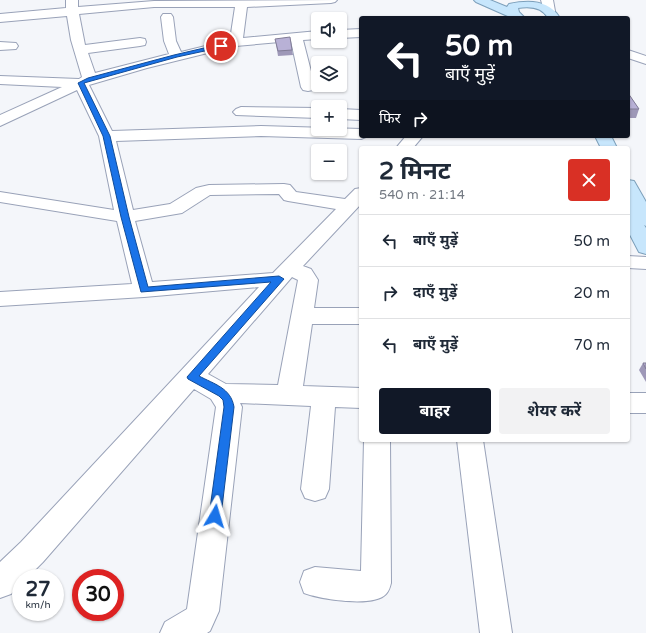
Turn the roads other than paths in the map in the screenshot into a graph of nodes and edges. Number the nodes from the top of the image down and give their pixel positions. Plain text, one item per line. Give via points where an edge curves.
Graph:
1 (331, 0) edge
2 (480, 0) edge
3 (492, 0) edge
4 (242, 2) edge
5 (72, 6) edge
6 (550, 10) edge
7 (519, 11) edge
8 (167, 17) dead end
9 (0, 18) edge
10 (359, 33) edge
11 (347, 34) edge
12 (311, 36) edge
13 (296, 37) junction
14 (140, 42) dead end
15 (236, 42) junction
16 (80, 50) junction
17 (630, 52) edge
18 (630, 55) edge
19 (176, 56) junction
20 (646, 56) edge
21 (646, 60) edge
22 (0, 80) edge
23 (85, 81) junction
24 (308, 87) dead end
25 (7, 111) edge
26 (241, 112) dead end
27 (311, 113) edge
28 (347, 114) edge
29 (359, 115) edge
30 (0, 121) edge
31 (359, 134) edge
32 (106, 136) junction
33 (413, 138) edge
34 (406, 146) edge
35 (630, 189) edge
36 (0, 197) edge
37 (355, 199) edge
38 (630, 215) edge
39 (125, 217) junction
40 (646, 220) edge
41 (646, 248) edge
42 (630, 262) edge
43 (646, 263) edge
44 (284, 273) junction
45 (144, 290) junction
46 (0, 300) edge
47 (302, 316) junction
48 (359, 316) edge
49 (192, 377) junction
50 (223, 393) junction
51 (290, 395) junction
52 (324, 396) junction
53 (359, 398) edge
54 (630, 403) edge
55 (646, 403) edge
56 (377, 442) edge
57 (470, 442) edge
58 (315, 489) dead end
59 (0, 582) edge
60 (315, 582) dead end
61 (176, 633) edge
62 (496, 633) edge

1 - 4 street
2 - 7 main road
3 - 7 main road
4 - 5 street
4 - 15 street
5 - 9 street
5 - 16 street
6 - 7 main road via 535,4
8 - 19 street via 170,41
10 - 11 street
12 - 13 street
13 - 15 street
13 - 24 street
14 - 16 street
15 - 19 street
16 - 23 street
17 - 20 street
18 - 21 street
19 - 23 street
22 - 23 street
23 - 25 street
23 - 32 street
25 - 30 street
26 - 27 street
28 - 29 street
31 - 32 street via 261,131
32 - 39 street
33 - 34 street
35 - 40 main road
36 - 39 street
37 - 39 street via 294,197 284,189 217,189 202,192 175,210
37 - 44 street
38 - 41 main road
39 - 45 street
42 - 43 street
44 - 45 street
44 - 47 street via 304,274 308,278
44 - 49 street
45 - 46 street
47 - 48 street
47 - 51 street
49 - 50 street
49 - 59 street via 32,552
50 - 51 street
50 - 61 street via 228,399 229,407 203,611 199,620
51 - 52 street
52 - 53 street
52 - 58 street
54 - 55 street
56 - 60 street via 376,583 367,587
57 - 62 street

